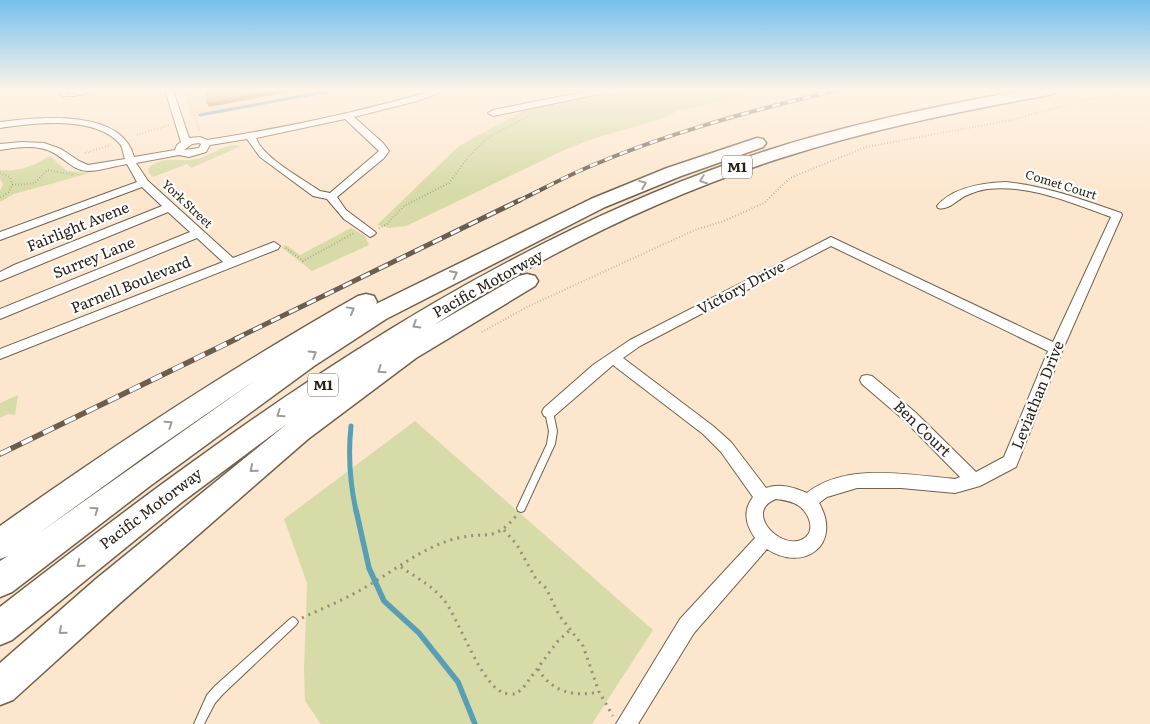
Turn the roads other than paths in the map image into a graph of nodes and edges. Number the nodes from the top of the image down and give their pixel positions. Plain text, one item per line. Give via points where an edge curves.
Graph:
1 (15, 124) edge
2 (74, 124) edge
3 (180, 124) edge
4 (184, 124) edge
5 (310, 124) edge
6 (356, 124) edge
7 (820, 124) edge
8 (882, 124) edge
9 (0, 125) edge
10 (796, 130) dead end
11 (251, 136) junction
12 (778, 136) dead end
13 (206, 143) junction
14 (187, 145) junction
15 (0, 147) edge
16 (130, 161) junction
17 (144, 183) junction
18 (677, 191) junction
19 (330, 196) junction
20 (598, 204) junction
21 (942, 206) dead end
22 (168, 208) junction
23 (1117, 215) joint
24 (361, 228) road end
25 (199, 233) junction
26 (0, 236) edge
27 (274, 246) road end
28 (230, 263) junction
29 (0, 277) edge
30 (0, 314) edge
31 (1056, 349) junction
32 (0, 354) edge
33 (613, 358) junction
34 (867, 380) dead end
35 (549, 412) joint
36 (974, 481) junction
37 (763, 497) junction
38 (807, 503) junction
39 (521, 508) road end
40 (765, 539) junction
41 (0, 544) edge
42 (0, 581) edge
43 (293, 622) road end
44 (0, 628) edge
45 (0, 687) edge
46 (199, 724) edge
47 (626, 724) edge

1 - 9 street, York Street
2 - 16 street, York Street via 95,126 119,138 125,143
3 - 14 street
4 - 14 street
5 - 11 street
6 - 19 street via 384,152 338,193
7 - 10 highway
8 -> 18 highway, Pacific Motorway / M1 via 741,166
11 - 13 street
11 - 19 street via 257,150 275,165 317,194
20 -> 12 highway, Pacific Motorway / M1 via 703,160
13 - 14 street
13 - 14 street via 205,148 190,154
14 - 16 street
15 - 16 street via 45,147 74,164 88,168
16 - 17 street, York Street
17 - 22 street, York Street
17 - 26 street
18 -> 44 highway, Pacific Motorway / M1 via 577,235 385,343 248,435
18 -> 45 highway via 663,207 444,329 337,402 116,584
19 - 24 street via 339,211
41 -> 20 highway via 142,442 309,334 502,231 568,204
42 -> 20 highway, Pacific Motorway / M1 via 306,359 378,313
21 - 23 street, Comet Court via 969,190 1011,184 1034,188
22 - 25 street, York Street
22 - 29 street, Fairlight Avene
23 - 31 street, Leviathan Drive
25 - 28 street, York Street
25 - 30 street, Surrey Lane
27 - 28 street, Parnell Boulevard
28 - 32 street, Parnell Boulevard
31 - 33 street, Victory Drive via 831,241 635,343
31 - 36 street, Leviathan Drive via 1010,462
33 - 35 street
33 - 37 street via 708,430 726,447
34 - 36 street, Ben Court
35 - 39 lane via 553,431 551,444
36 - 38 street, Leviathan Drive via 955,486 901,480 857,481 822,491
37 - 38 street via 787,492
37 - 40 street via 757,503 754,515
38 - 40 street via 818,519 816,540 805,549 794,551 775,546
40 - 47 street via 687,626
43 - 46 lane via 219,690

